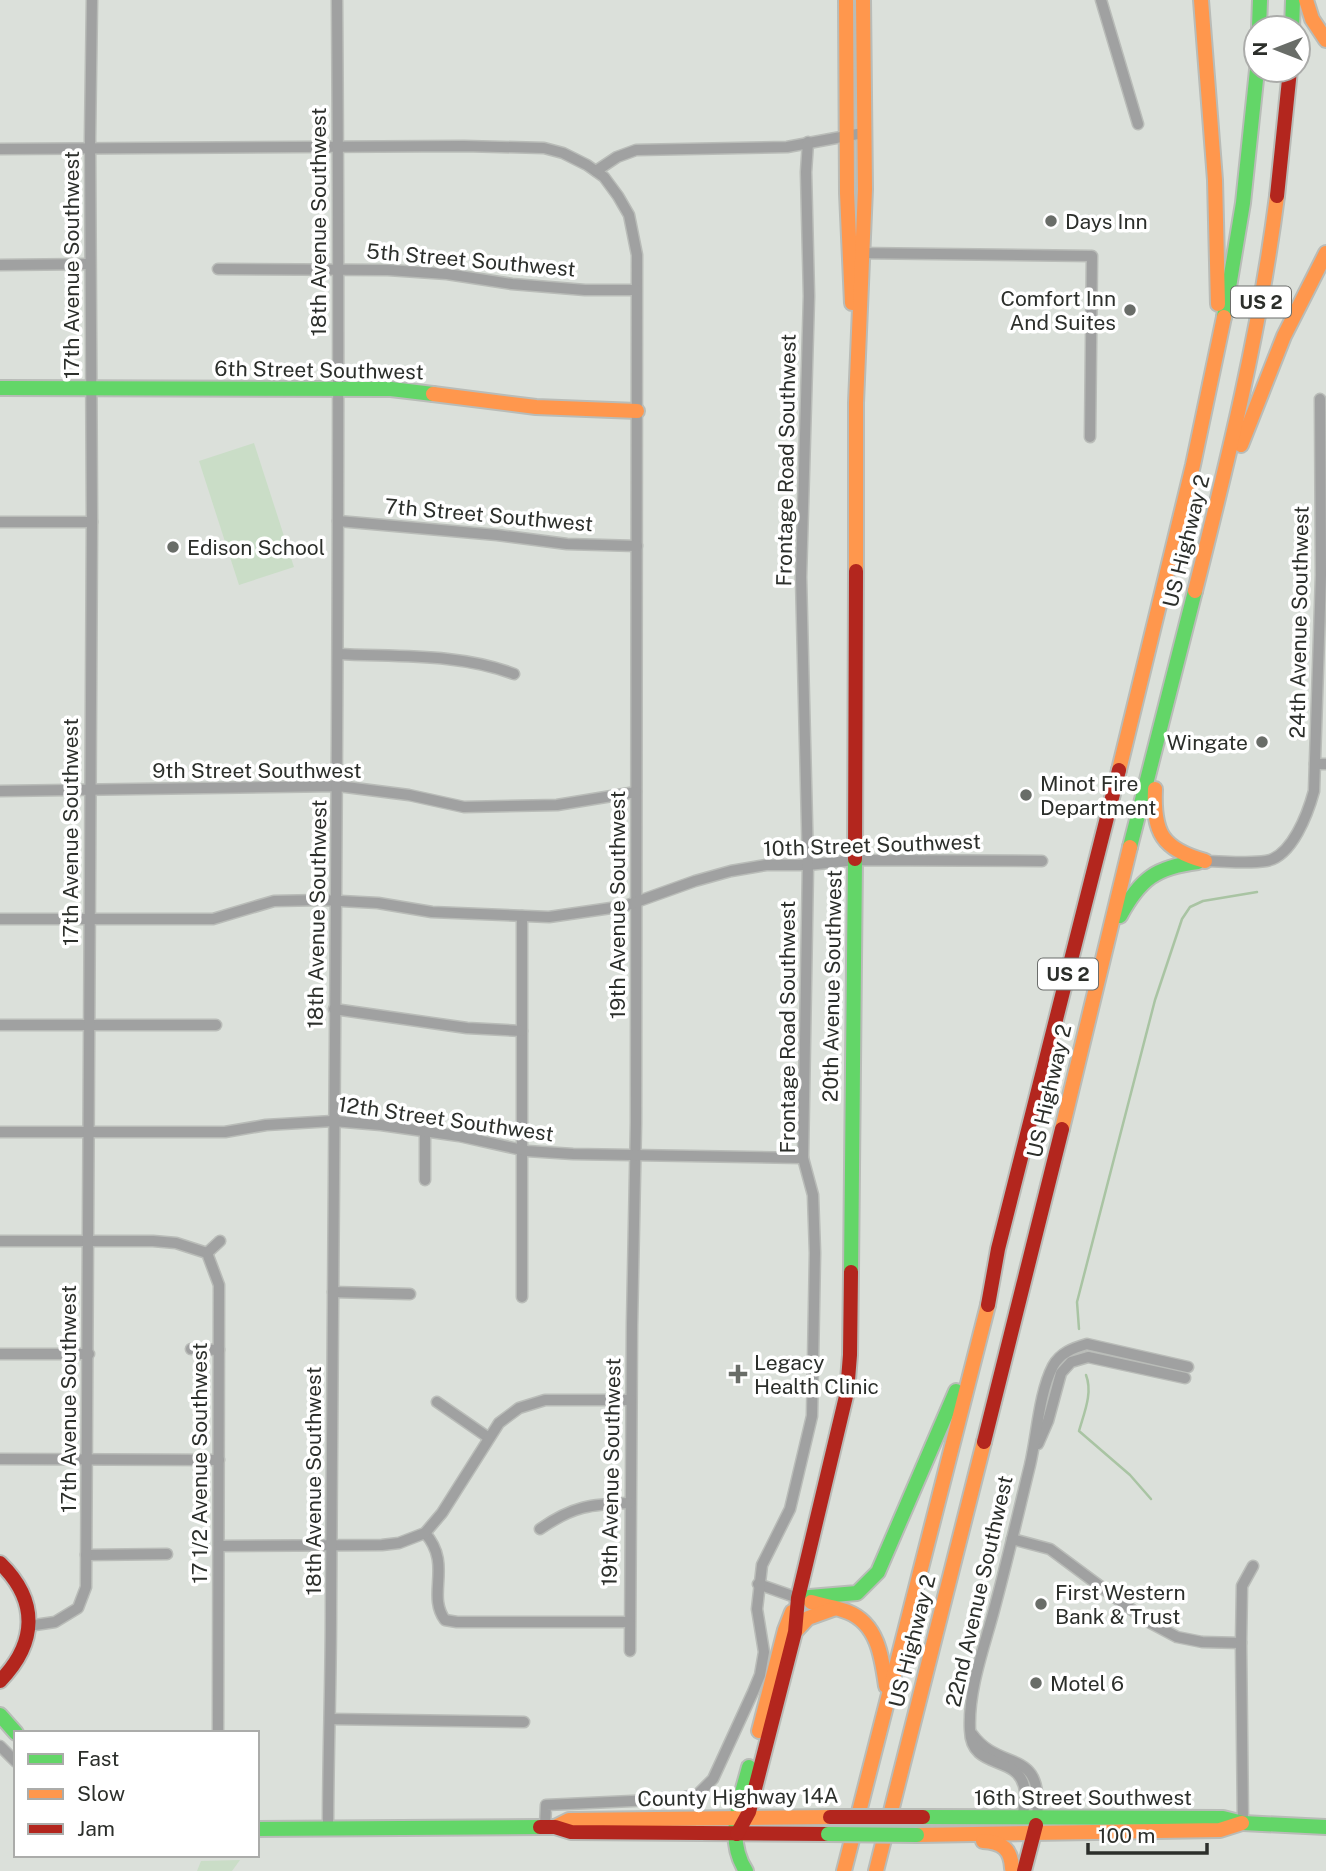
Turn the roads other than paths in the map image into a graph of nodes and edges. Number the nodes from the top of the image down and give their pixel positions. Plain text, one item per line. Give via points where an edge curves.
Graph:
1 (92, 0) edge
2 (337, 0) edge
3 (846, 0) edge
4 (863, 0) edge
5 (1101, 0) edge
6 (1201, 0) edge
7 (1306, 0) edge
8 (1326, 40) edge
9 (1256, 84) edge
10 (1289, 84) edge
11 (1138, 124) dead end
12 (863, 132) junction
13 (846, 136) junction
14 (808, 142) junction
15 (337, 148) junction
16 (0, 149) edge
17 (90, 149) junction
18 (596, 171) junction
19 (855, 253) junction
20 (1326, 253) edge
21 (90, 264) junction
22 (0, 265) edge
23 (337, 268) junction
24 (218, 269) dead end
25 (636, 290) junction
26 (0, 388) edge
27 (91, 388) junction
28 (337, 390) junction
29 (1209, 398) junction
30 (1320, 399) dead end
31 (637, 411) junction
32 (1090, 437) dead end
33 (338, 521) junction
34 (0, 522) edge
35 (92, 522) junction
36 (1210, 531) junction
37 (637, 546) junction
38 (1324, 575) edge
39 (338, 654) junction
40 (514, 674) dead end
41 (1164, 719) junction
42 (1315, 764) junction
43 (1326, 764) edge
44 (338, 786) junction
45 (89, 789) junction
46 (0, 791) edge
47 (636, 792) junction
48 (855, 860) junction
49 (1042, 861) dead end
50 (1205, 861) junction
51 (808, 866) junction
52 (336, 900) junction
53 (636, 903) junction
54 (522, 916) junction
55 (0, 919) edge
56 (89, 919) junction
57 (1107, 943) junction
58 (334, 1009) junction
59 (216, 1025) dead end
60 (0, 1026) edge
61 (89, 1026) junction
62 (522, 1031) junction
63 (333, 1122) junction
64 (425, 1131) junction
65 (0, 1132) edge
66 (89, 1132) junction
67 (522, 1150) junction
68 (635, 1156) junction
69 (803, 1158) junction
70 (425, 1180) dead end
71 (0, 1241) edge
72 (220, 1241) dead end
73 (88, 1242) junction
74 (207, 1253) junction
75 (333, 1292) junction
76 (410, 1294) dead end
77 (522, 1297) dead end
78 (989, 1300) junction
79 (191, 1349) dead end
80 (219, 1350) junction
81 (0, 1354) edge
82 (89, 1354) junction
83 (1188, 1367) dead end
84 (1185, 1378) dead end
85 (631, 1400) junction
86 (437, 1402) dead end
87 (489, 1438) junction
88 (0, 1459) edge
89 (88, 1459) junction
90 (219, 1460) junction
91 (1031, 1460) junction
92 (630, 1503) junction
93 (540, 1529) dead end
94 (425, 1533) junction
95 (1012, 1538) junction
96 (219, 1546) junction
97 (332, 1546) junction
98 (167, 1554) dead end
99 (86, 1555) junction
100 (0, 1563) edge
101 (1253, 1566) dead end
102 (758, 1584) junction
103 (798, 1598) junction
104 (833, 1609) junction
105 (629, 1622) junction
106 (28, 1626) junction
107 (795, 1632) junction
108 (1241, 1643) junction
109 (630, 1651) dead end
110 (0, 1681) edge
111 (887, 1696) junction
112 (0, 1715) edge
113 (330, 1719) junction
114 (524, 1722) dead end
115 (14, 1731) edge
116 (218, 1731) edge
117 (0, 1746) edge
118 (14, 1760) edge
119 (754, 1786) junction
120 (923, 1817) joint
121 (806, 1818) junction
122 (739, 1819) junction
123 (888, 1822) junction
124 (1243, 1823) junction
125 (1028, 1825) junction
126 (550, 1827) junction
127 (1326, 1827) edge
128 (259, 1829) edge
129 (328, 1829) junction
130 (737, 1834) junction
131 (941, 1834) junction
132 (917, 1835) joint
133 (1016, 1870) edge
134 (746, 1871) edge
135 (844, 1871) edge
136 (876, 1871) edge
137 (883, 1871) edge

1 - 17 street, 17th Avenue Southwest
2 - 15 street, 18th Avenue Southwest
3 - 13 main road, 20th Avenue Southwest
4 - 12 main road, 20th Avenue Southwest
5 - 11 street
6 - 29 main road via 1219,261
7 - 8 main road
9 - 29 main road, US Highway 2 / US 2 via 1244,198
10 - 36 main road, US Highway 2 / US 2 via 1253,348
12 - 13 street
12 - 19 main road, 20th Avenue Southwest via 864,189
13 - 14 street
13 - 19 main road, 20th Avenue Southwest
14 - 18 street via 787,147 636,150
14 - 51 street, Frontage Road Southwest via 802,577
15 - 17 street
15 - 18 street via 544,148
15 - 23 street, 18th Avenue Southwest
16 - 17 street
17 - 21 street, 17th Avenue Southwest
18 - 25 street, 19th Avenue Southwest via 629,215 637,255
19 - 32 street via 1092,256
19 - 48 main road, 20th Avenue Southwest
20 - 36 main road via 1263,387
21 - 22 street
21 - 27 street, 17th Avenue Southwest
23 - 24 street, 5th Street Southwest
23 - 25 street, 5th Street Southwest via 447,274 585,290
23 - 28 street, 18th Avenue Southwest
25 - 31 street, 19th Avenue Southwest
26 - 27 main road, 6th Street Southwest
27 - 28 main road, 6th Street Southwest
27 - 35 street, 17th Avenue Southwest
28 - 31 main road, 6th Street Southwest via 391,389 536,407
28 - 33 street, 18th Avenue Southwest
29 - 78 main road, US Highway 2 / US 2
30 - 38 street, 24th Avenue Southwest
31 - 37 street, 19th Avenue Southwest
33 - 37 street, 7th Street Southwest via 567,544
33 - 39 street, 18th Avenue Southwest
34 - 35 street
35 - 45 street, 17th Avenue Southwest
36 - 41 main road, US Highway 2 / US 2
37 - 47 street, 19th Avenue Southwest
38 - 42 street, 24th Avenue Southwest
39 - 40 street via 489,664
39 - 44 street, 18th Avenue Southwest
41 - 50 main road via 1153,812 1156,825 1166,844 1183,856
41 - 57 main road, US Highway 2 / US 2
42 - 43 street
42 - 50 street, 24th Avenue Southwest via 1307,816 1282,853 1268,861
44 - 45 street, 9th Street Southwest
44 - 47 street, 9th Street Southwest via 464,807 557,805
44 - 52 street, 18th Avenue Southwest
45 - 46 street, 9th Street Southwest
45 - 56 street, 17th Avenue Southwest
47 - 53 street, 19th Avenue Southwest
48 - 49 street, 10th Street Southwest
48 - 51 street, 10th Street Southwest
48 - 103 main road, 20th Avenue Southwest via 850,1355 847,1392
50 - 57 main road via 1166,867 1145,877
51 - 53 street, 10th Street Southwest via 731,871
51 - 69 street, Frontage Road Southwest
52 - 54 street, 10th Street Southwest via 432,912
52 - 56 street, 10th Street Southwest via 274,901 214,919
52 - 58 street, 18th Avenue Southwest
53 - 54 street, 10th Street Southwest via 549,917
53 - 68 street, 19th Avenue Southwest
54 - 62 street
55 - 56 street, 10th Street Southwest
56 - 61 street, 17th Avenue Southwest
57 - 123 main road, US Highway 2 / US 2
58 - 62 street
58 - 63 street, 18th Avenue Southwest
59 - 61 street
60 - 61 street
61 - 66 street, 17th Avenue Southwest
62 - 67 street
63 - 64 street, 12th Street Southwest
63 - 66 street, 12th Street Southwest via 225,1132
63 - 75 street, 18th Avenue Southwest
64 - 67 street, 12th Street Southwest
64 - 70 street
65 - 66 street, 12th Street Southwest
66 - 73 street, 17th Avenue Southwest
67 - 68 street, 12th Street Southwest
67 - 77 street
68 - 69 street, 12th Street Southwest
68 - 85 street, 19th Avenue Southwest
69 - 102 street, Frontage Road Southwest via 813,1195 812,1416 790,1509 762,1565
71 - 73 street
72 - 74 street
73 - 74 street via 176,1243
73 - 82 street, 17th Avenue Southwest
74 - 80 street, 17 1/2 Avenue Southwest via 219,1285
75 - 76 street
75 - 97 street, 18th Avenue Southwest
78 - 103 main road via 956,1392 878,1572 857,1593
78 - 111 main road, US Highway 2 / US 2
79 - 80 street
80 - 90 street, 17 1/2 Avenue Southwest
81 - 82 street
82 - 89 street, 17th Avenue Southwest
83 - 91 street, 22nd Avenue Southwest via 1087,1344 1060,1356 1052,1367
84 - 91 street, 22nd Avenue Southwest via 1088,1357 1071,1362 1061,1373
85 - 87 street via 545,1400 519,1408 499,1423
85 - 92 street, 19th Avenue Southwest
86 - 87 street
87 - 94 street
88 - 89 street
89 - 90 street
89 - 99 street, 17th Avenue Southwest
90 - 96 street, 17 1/2 Avenue Southwest
91 - 95 street, 22nd Avenue Southwest
92 - 93 street via 590,1504 559,1515
92 - 105 street, 19th Avenue Southwest
94 - 97 street via 399,1543
94 - 105 street via 437,1551 438,1603 445,1620
95 - 108 street via 1050,1549 1148,1622 1177,1637
95 - 125 street, 22nd Avenue Southwest via 978,1672 970,1731 990,1752 1027,1767 1036,1784
96 - 97 street
96 - 116 street, 17 1/2 Avenue Southwest
97 - 113 street, 18th Avenue Southwest
98 - 99 street
99 - 106 street, 17th Avenue Southwest via 86,1587 78,1608 55,1622
100 - 106 main road via 25,1595
101 - 108 street via 1242,1586
102 - 103 street
102 - 126 street, Frontage Road Southwest via 764,1653 760,1675 713,1779 698,1794 675,1799 546,1805
103 - 104 main road
103 - 107 main road, 20th Avenue Southwest
103 - 122 main road, 20th Avenue Southwest via 785,1630
104 - 107 main road via 808,1618
104 - 111 main road via 856,1615 872,1632 883,1659
105 - 109 street, 19th Avenue Southwest
106 - 110 main road via 27,1643
107 - 119 main road, 20th Avenue Southwest
108 - 124 street
111 - 135 main road, US Highway 2 / US 2
112 - 115 main road
113 - 114 street
113 - 129 street, 18th Avenue Southwest
117 - 118 street
119 - 121 main road via 762,1809
119 - 122 main road, 20th Avenue Southwest via 749,1812
120 - 121 main road, County Highway 14A, bridge
120 - 125 main road, 16th Street Southwest
121 - 122 main road, County Highway 14A
122 - 126 main road, County Highway 14A via 569,1820
122 - 130 main road, 20th Avenue Southwest
123 - 136 main road, US Highway 2 / US 2
123 - 137 main road
124 - 125 main road, 16th Street Southwest via 1223,1818
124 - 127 main road, 16th Street Southwest
125 - 131 main road, 16th Street Southwest
125 - 133 main road, 22nd Avenue Southwest
126 - 129 main road, County Highway 14A
126 - 130 main road, County Highway 14A via 570,1832
128 - 129 main road, County Highway 14A
130 - 132 main road, County Highway 14A, bridge
130 - 134 main road
131 - 132 main road, 16th Street Southwest
131 - 133 main road via 962,1841 998,1841 1008,1847

